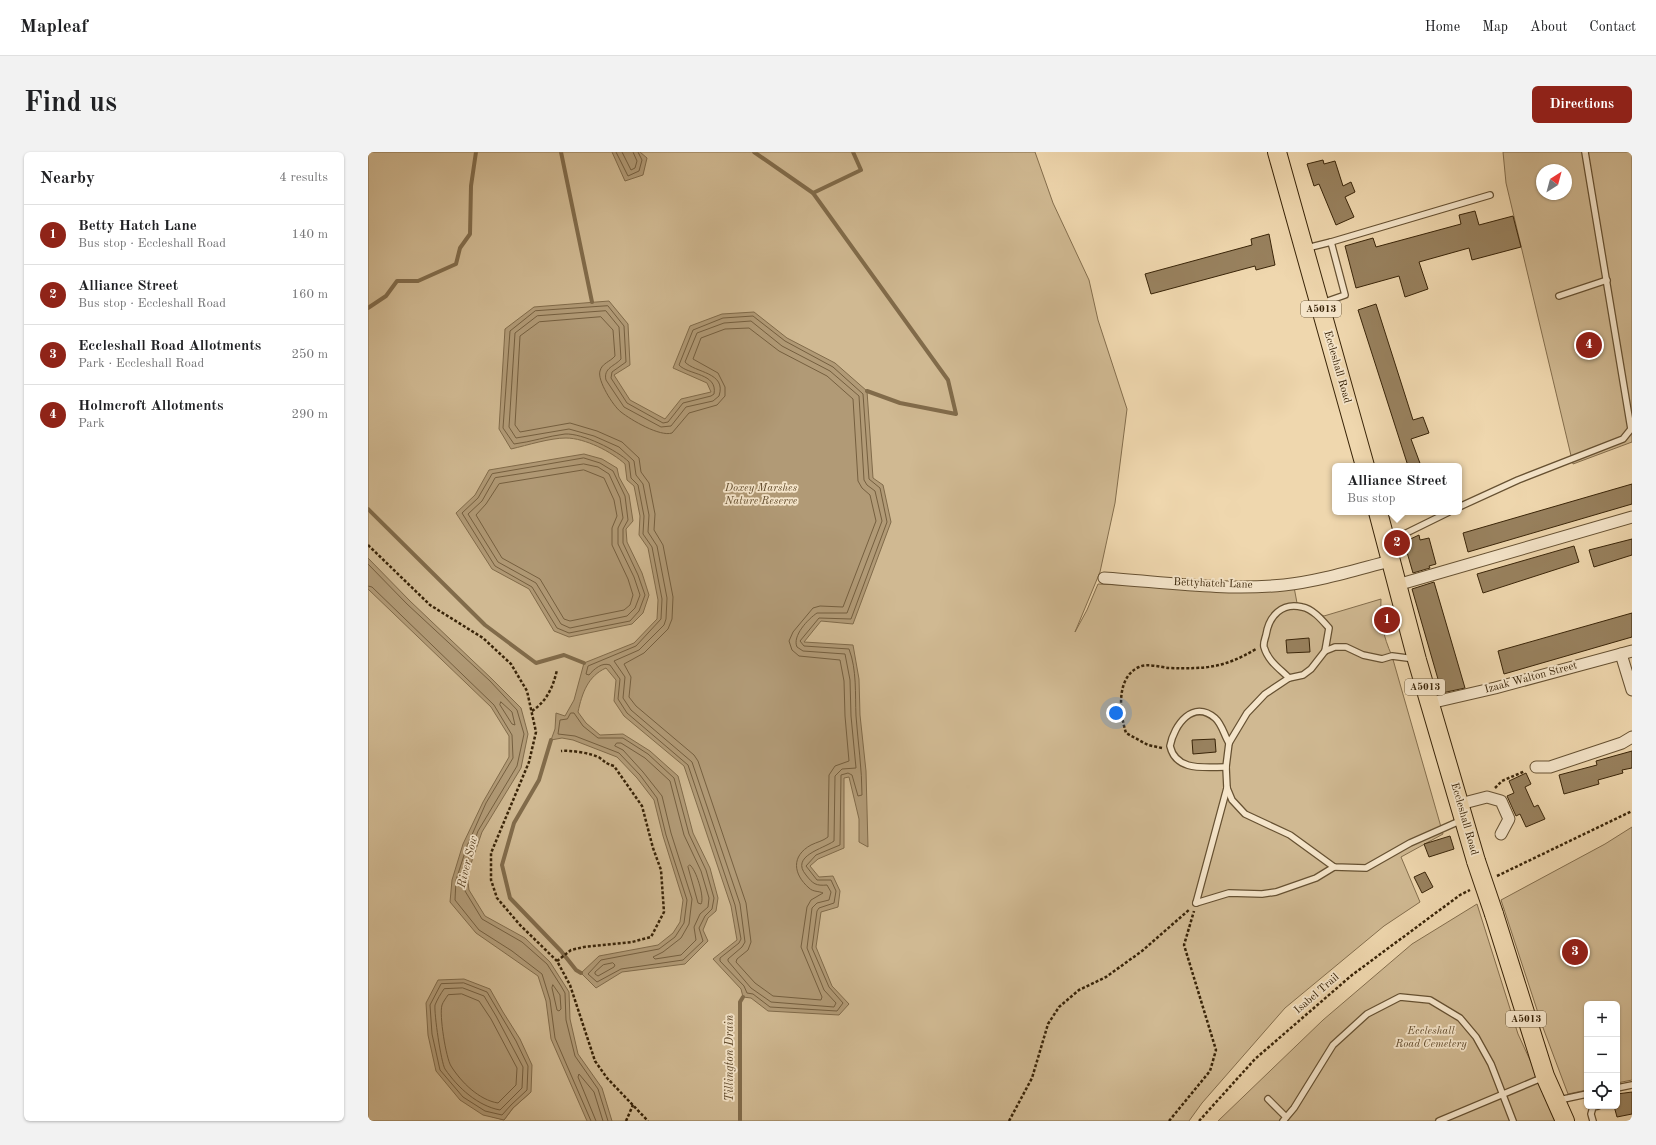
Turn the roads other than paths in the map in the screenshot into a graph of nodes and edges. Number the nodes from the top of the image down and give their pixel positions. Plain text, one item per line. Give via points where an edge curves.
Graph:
1 (1276, 152) edge
2 (1585, 152) edge
3 (1490, 195) dead end
4 (1331, 242) junction
5 (1305, 249) junction
6 (1607, 280) junction
7 (1559, 296) dead end
8 (1320, 304) junction
9 (1364, 463) edge
10 (1462, 506) edge
11 (1379, 515) edge
12 (1443, 515) edge
13 (1632, 517) edge
14 (1386, 543) junction
15 (1390, 561) junction
16 (1104, 578) dead end
17 (1397, 585) junction
18 (1325, 651) junction
19 (1632, 651) edge
20 (1621, 654) junction
21 (1417, 660) junction
22 (1289, 678) junction
23 (1632, 690) edge
24 (1430, 703) junction
25 (1632, 737) edge
26 (1229, 743) junction
27 (1226, 767) junction
28 (1536, 767) road end
29 (1227, 788) junction
30 (1462, 812) junction
31 (1501, 834) dead end
32 (1334, 867) junction
33 (1545, 1076) junction
34 (1632, 1085) edge
35 (1620, 1087) edge
36 (1504, 1094) junction
37 (1584, 1095) edge
38 (1268, 1099) dead end
39 (1557, 1100) junction
40 (1592, 1109) edge
41 (1284, 1119) edge
42 (1439, 1121) edge
43 (1513, 1121) edge
44 (1566, 1121) edge
45 (1593, 1121) edge

1 - 5 main road, Eccleshall Road / A5013
2 - 6 lane
3 - 4 lane
4 - 5 lane
4 - 8 lane via 1345,295
5 - 8 main road, Eccleshall Road / A5013
6 - 7 lane
6 - 10 lane via 1631,429 1623,439 1518,480
8 - 9 main road, Eccleshall Road / A5013
11 - 14 main road, Eccleshall Road / A5013
12 - 14 lane
13 - 17 street
14 - 15 main road, Eccleshall Road / A5013
15 - 16 street, Bettyhatch Lane via 1284,585 1237,588
15 - 17 main road, Eccleshall Road / A5013
17 - 21 main road, Eccleshall Road / A5013
18 - 21 lane via 1346,647 1364,656 1392,656
18 - 22 lane via 1311,669 1303,675
18 - 22 lane via 1329,628 1313,612 1304,607 1280,609 1267,627 1264,645 1270,660
19 - 20 street, Izaak Walton Street
20 - 23 street
20 - 24 street, Izaak Walton Street
21 - 24 main road, Eccleshall Road / A5013
22 - 26 lane via 1257,702
24 - 30 main road, Eccleshall Road / A5013
25 - 28 street via 1622,743 1550,767
26 - 27 lane
26 - 27 lane via 1220,723 1214,717 1200,712 1192,713 1178,724 1170,746 1176,758 1190,767
27 - 29 lane
29 - 32 lane via 1232,800 1245,814 1290,835
29 - 32 lane via 1196,903 1229,893 1276,892 1316,878
30 - 31 street via 1487,797 1501,801 1509,819
30 - 32 lane via 1366,868
30 - 33 main road, Eccleshall Road / A5013, bridge
33 - 36 lane
33 - 39 main road, Eccleshall Road / A5013
34 - 35 lane
36 - 41 lane via 1476,1037 1460,1018 1430,1000 1400,997 1367,1014 1333,1045 1294,1108
36 - 42 lane
36 - 43 lane
37 - 39 lane
38 - 41 lane
39 - 44 main road, Eccleshall Road / A5013
40 - 45 lane

